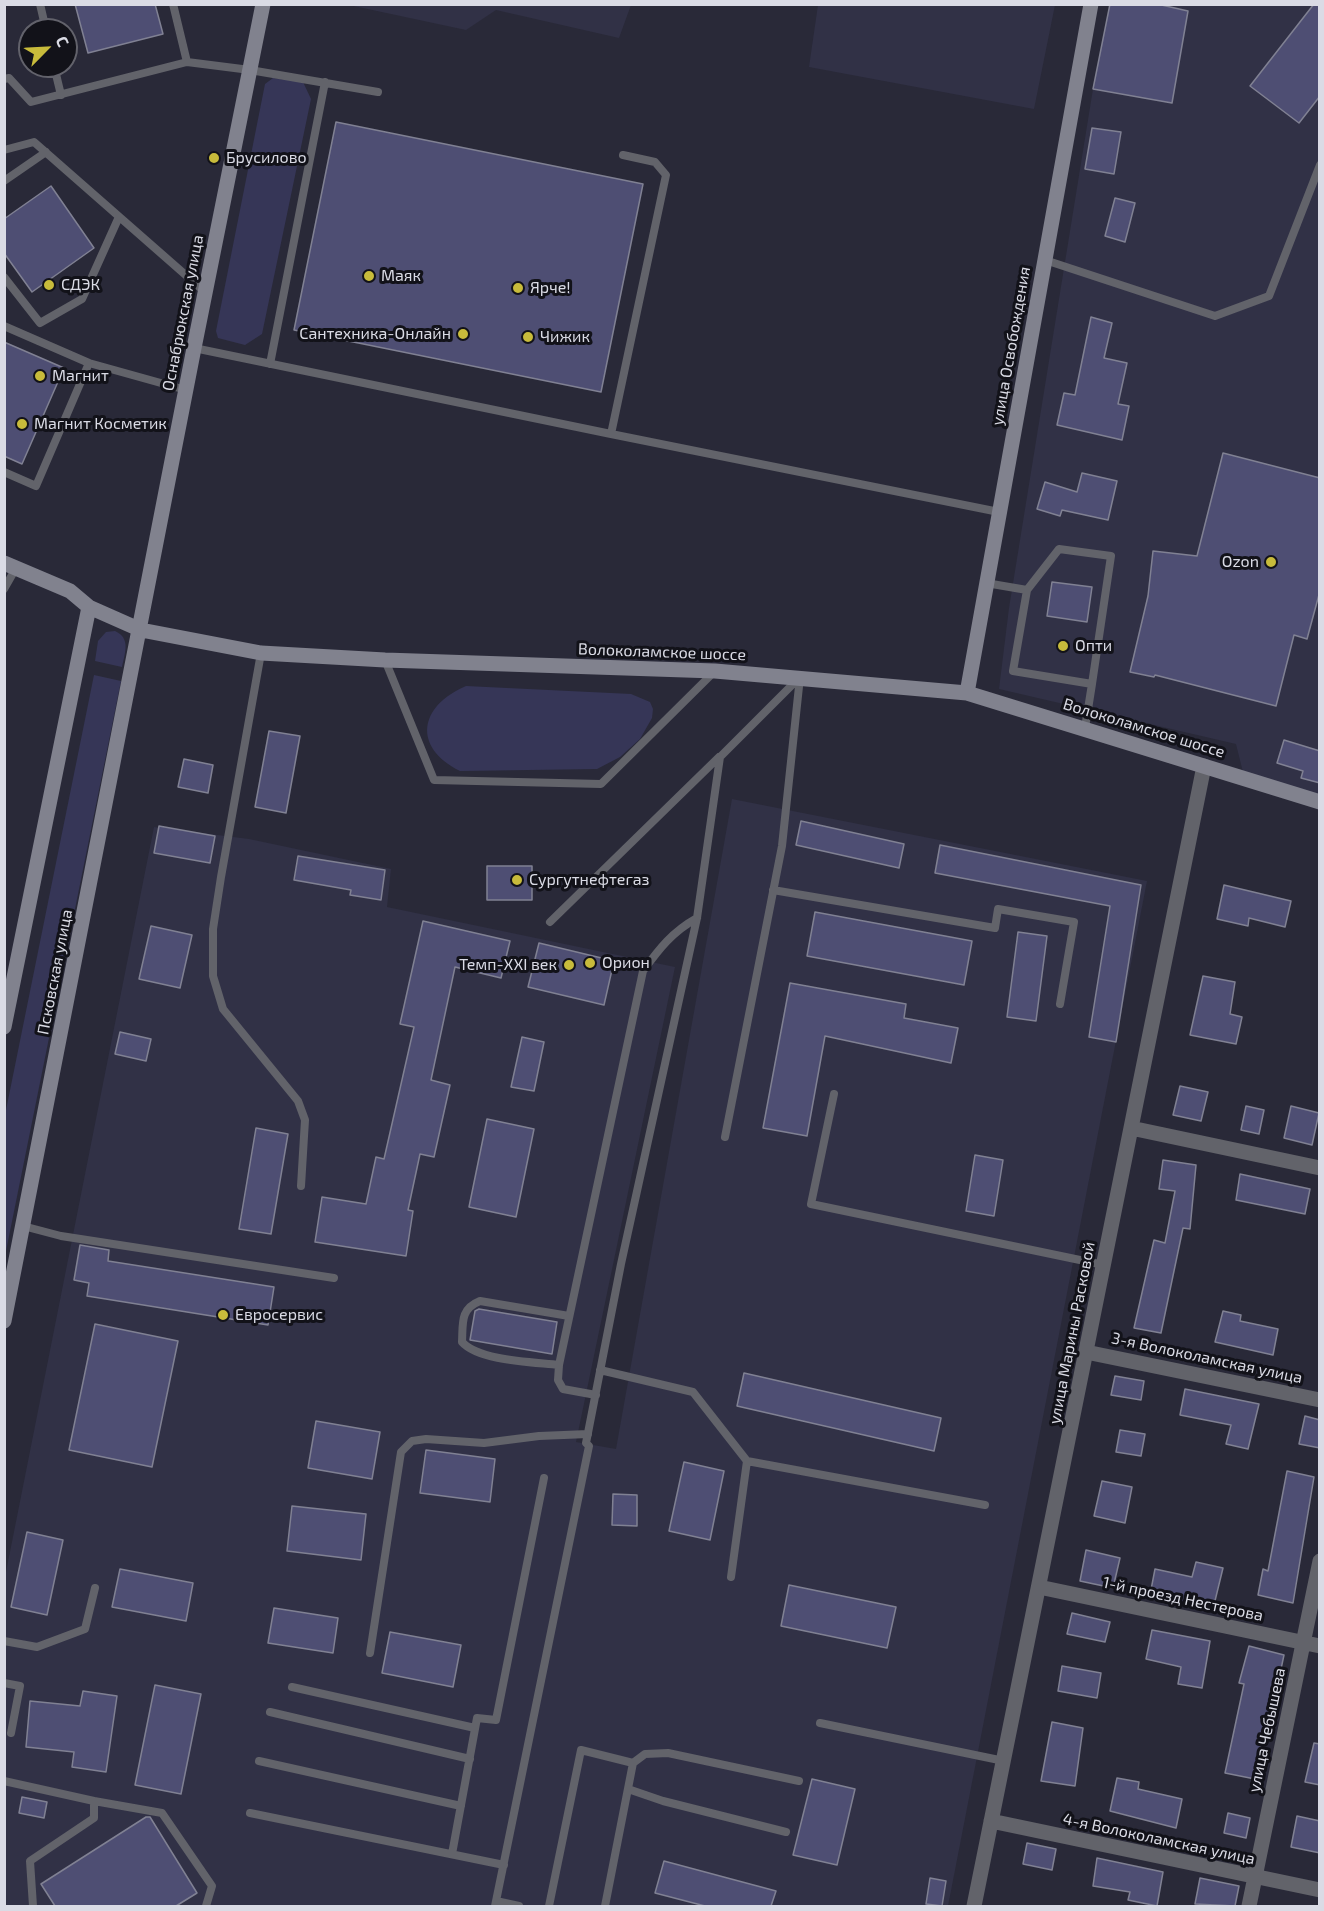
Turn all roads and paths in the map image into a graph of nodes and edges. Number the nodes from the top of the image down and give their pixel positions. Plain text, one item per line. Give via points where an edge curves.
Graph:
1 (172, 4) edge
2 (263, 4) edge
3 (1091, 4) edge
4 (187, 62) junction
5 (250, 70) junction
6 (57, 78) edge
7 (4, 79) edge
8 (326, 82) junction
9 (378, 92) dead end
10 (61, 95) junction
11 (4, 150) edge
12 (46, 152) junction
13 (622, 155) dead end
14 (1320, 165) edge
15 (4, 181) edge
16 (118, 219) junction
17 (1045, 260) junction
18 (4, 276) edge
19 (205, 292) junction
20 (4, 326) edge
21 (194, 348) junction
22 (89, 363) junction
23 (270, 364) junction
24 (186, 390) junction
25 (611, 434) junction
26 (4, 472) edge
27 (999, 512) junction
28 (10, 565) edge
29 (986, 583) junction
30 (4, 589) edge
31 (1026, 590) junction
32 (89, 607) junction
33 (141, 630) junction
34 (261, 653) junction
35 (385, 660) junction
36 (715, 671) junction
37 (800, 677) junction
38 (1092, 684) junction
39 (967, 693) junction
40 (1084, 728) junction
41 (720, 757) junction
42 (1204, 766) junction
43 (1320, 802) edge
44 (773, 890) junction
45 (697, 918) junction
46 (550, 922) dead end
47 (1060, 1004) dead end
48 (4, 1027) edge
49 (834, 1094) dead end
50 (1131, 1128) junction
51 (725, 1137) dead end
52 (1320, 1168) edge
53 (301, 1186) dead end
54 (23, 1226) junction
55 (1104, 1265) junction
56 (334, 1278) dead end
57 (569, 1316) junction
58 (4, 1321) edge
59 (1086, 1352) junction
60 (559, 1365) junction
61 (600, 1371) junction
62 (596, 1395) junction
63 (1320, 1400) edge
64 (588, 1434) junction
65 (747, 1461) junction
66 (544, 1478) dead end
67 (985, 1505) dead end
68 (1320, 1561) edge
69 (731, 1576) dead end
70 (1039, 1587) junction
71 (95, 1588) dead end
72 (4, 1641) edge
73 (1304, 1643) junction
74 (1320, 1646) edge
75 (370, 1653) dead end
76 (4, 1683) edge
77 (292, 1687) dead end
78 (270, 1712) dead end
79 (820, 1723) dead end
80 (475, 1728) junction
81 (11, 1733) dead end
82 (470, 1759) junction
83 (259, 1761) dead end
84 (1004, 1761) junction
85 (633, 1763) junction
86 (4, 1781) edge
87 (799, 1781) dead end
88 (628, 1789) junction
89 (94, 1801) junction
90 (461, 1806) junction
91 (250, 1813) dead end
92 (991, 1821) junction
93 (786, 1832) dead end
94 (452, 1854) junction
95 (504, 1865) junction
96 (1255, 1877) junction
97 (1320, 1890) edge
98 (496, 1904) edge
99 (33, 1906) edge
100 (206, 1906) edge
101 (519, 1906) edge
102 (549, 1906) edge
103 (605, 1906) edge
104 (974, 1906) edge
105 (1249, 1906) edge

1 - 4 lane
2 - 5 main road, Оснабрюкская улица
3 - 17 main road, улица Освобождения
4 - 5 lane
4 - 10 lane
5 - 8 lane
5 - 19 main road, Оснабрюкская улица
6 - 10 lane
7 - 10 lane via 9,78 31,102
8 - 9 lane
8 - 23 lane
11 - 12 lane via 34,142
12 - 15 lane
12 - 16 lane
13 - 25 lane via 655,162 666,175
14 - 17 lane via 1269,296 1215,316
16 - 18 lane via 82,299 40,323
16 - 19 lane
17 - 27 main road, улица Освобождения
19 - 21 main road, Оснабрюкская улица
20 - 22 lane
21 - 23 lane
21 - 24 main road, Оснабрюкская улица
22 - 24 lane
22 - 26 lane via 36,486
23 - 25 lane
24 - 33 main road, Оснабрюкская улица
25 - 27 lane
27 - 29 main road, улица Освобождения
28 - 30 lane
28 - 32 main road, Волоколамское шоссе via 70,591
29 - 31 lane
29 - 39 main road, улица Освобождения
31 - 38 lane via 1013,671
31 - 38 lane via 1059,549 1111,556
32 - 33 main road, Волоколамское шоссе
32 - 48 main road
33 - 34 main road, Волоколамское шоссе
33 - 54 main road, Псковская улица
34 - 35 main road, Волоколамское шоссе
34 - 53 lane via 213,929 213,976 223,1009 298,1101 305,1120
35 - 36 main road, Волоколамское шоссе
35 - 36 lane via 434,780 601,784
36 - 37 main road, Волоколамское шоссе
37 - 39 main road, Волоколамское шоссе
37 - 41 lane
37 - 44 lane via 782,846
38 - 40 lane
39 - 40 main road, Волоколамское шоссе
40 - 42 main road, Волоколамское шоссе
41 - 45 lane
41 - 46 lane
42 - 43 main road, Волоколамское шоссе
42 - 50 street, улица Марины Расковой
44 - 47 lane via 995,928 998,909 1074,922
44 - 51 lane
45 - 57 lane via 662,943 643,971
45 - 61 lane
49 - 55 lane via 811,1204
50 - 52 street
50 - 55 street, улица Марины Расковой
54 - 56 lane via 61,1236
54 - 58 main road, Псковская улица
55 - 59 street, улица Марины Расковой
57 - 60 lane
57 - 60 lane via 480,1301 464,1312 462,1342 468,1349 483,1355
59 - 63 street, 3-я Волоколамская улица
59 - 70 street, улица Марины Расковой
60 - 62 lane via 558,1380 563,1389
61 - 62 lane
61 - 65 lane via 693,1392
62 - 64 lane
64 - 75 lane via 484,1443 426,1439 412,1441 401,1452
64 - 95 lane via 586,1443 590,1446
65 - 67 lane
65 - 69 lane
66 - 80 lane via 496,1720 477,1718
68 - 73 street, улица Чебышева
70 - 73 street, 1-й проезд Нестерова
70 - 84 street, улица Марины Расковой
71 - 72 lane via 85,1629 37,1647
73 - 74 street, 1-й проезд Нестерова
73 - 96 street, улица Чебышева
76 - 81 lane via 20,1686
77 - 80 lane
78 - 82 lane
79 - 84 lane
80 - 82 lane
82 - 90 lane
83 - 90 lane
84 - 92 street, улица Марины Расковой
85 - 87 lane via 645,1754 668,1753
85 - 88 lane
85 - 102 lane via 580,1749
86 - 89 lane
88 - 93 lane
88 - 103 lane
89 - 99 lane via 94,1818 30,1861
89 - 100 lane via 162,1813 212,1886
90 - 94 lane
91 - 94 lane
92 - 96 street, 4-я Волоколамская улица
92 - 104 street, улица Марины Расковой
94 - 95 lane
95 - 98 lane
96 - 97 street, 4-я Волоколамская улица
96 - 105 street, улица Чебышева
98 - 101 lane

